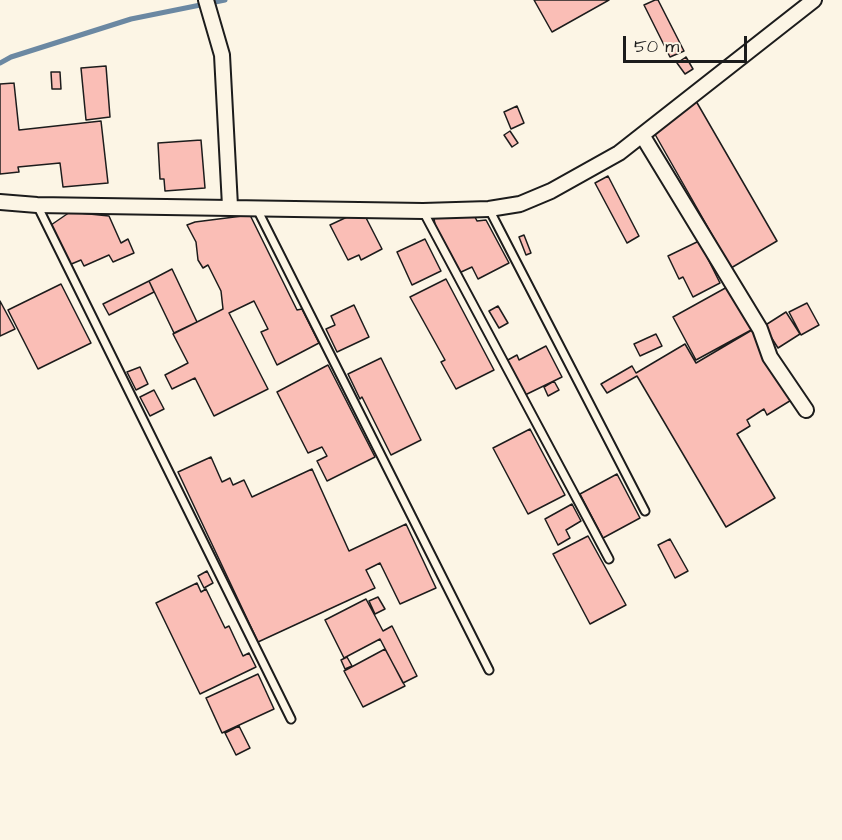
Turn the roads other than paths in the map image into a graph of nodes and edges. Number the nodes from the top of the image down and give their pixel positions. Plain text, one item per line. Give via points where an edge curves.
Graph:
1 (206, 0) edge
2 (814, 0) edge
3 (642, 135) junction
4 (0, 202) edge
5 (37, 205) junction
6 (230, 207) junction
7 (256, 207) junction
8 (489, 209) junction
9 (423, 210) junction
10 (806, 410) dead end
11 (645, 511) dead end
12 (609, 559) dead end
13 (489, 670) dead end
14 (291, 719) dead end

1 - 6 street via 222,55
2 - 3 street
3 - 8 street via 619,153 551,191 520,204
3 - 10 street
4 - 5 street
5 - 6 street
5 - 14 lane
6 - 7 street
7 - 9 street
7 - 13 lane
8 - 9 street
8 - 11 lane
9 - 12 lane

